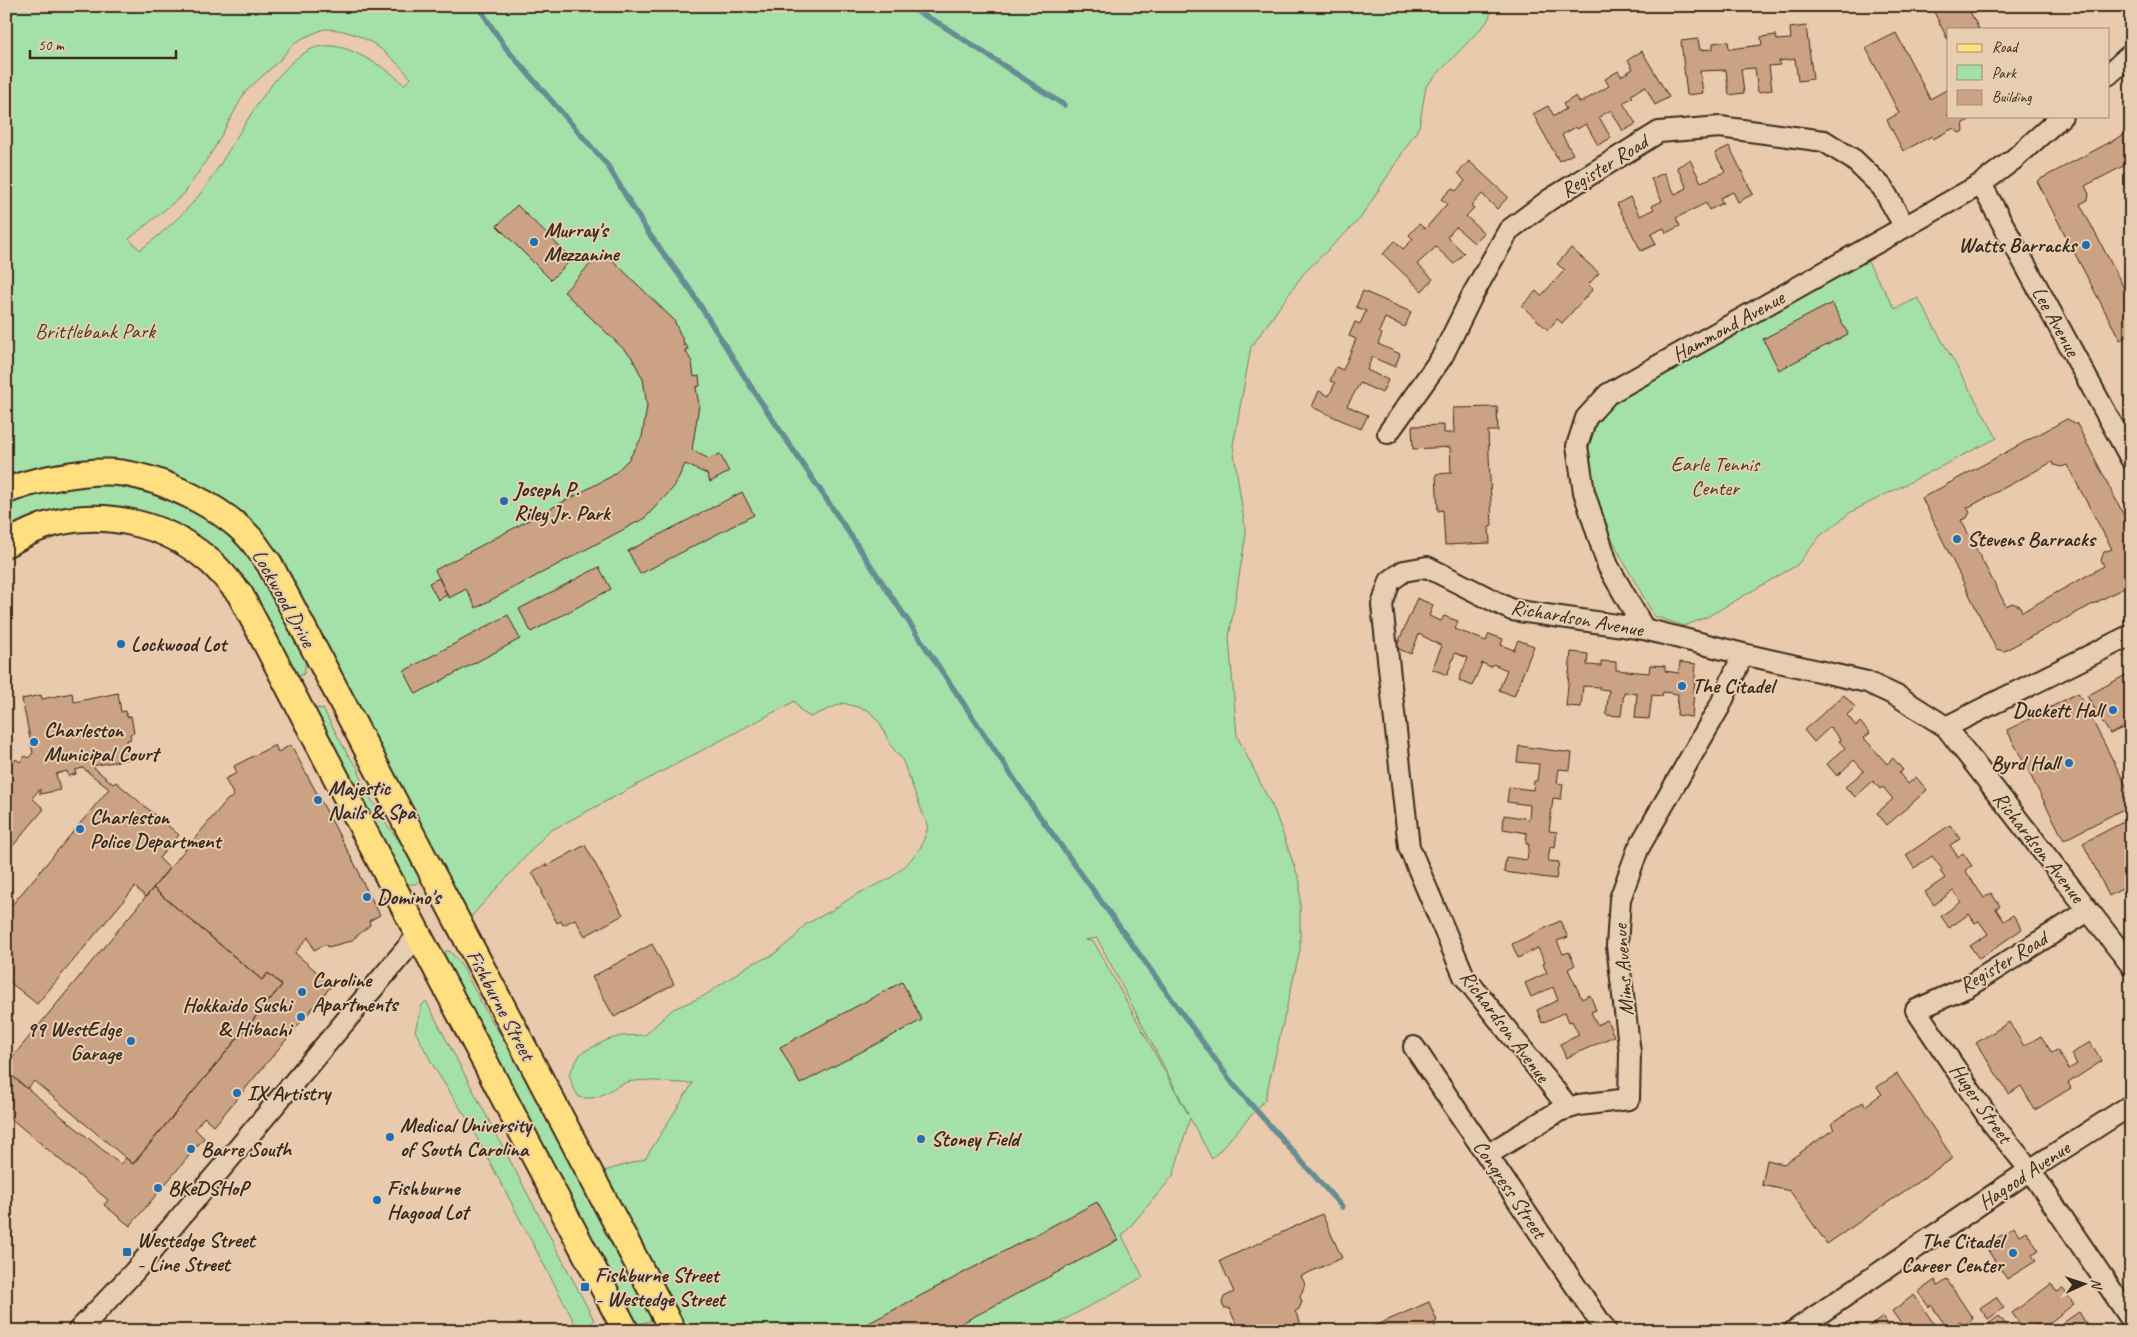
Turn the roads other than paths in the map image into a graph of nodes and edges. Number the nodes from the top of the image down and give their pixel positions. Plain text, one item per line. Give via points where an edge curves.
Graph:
1 (2131, 54) edge
2 (2110, 73) edge
3 (2060, 118) edge
4 (1981, 184) junction
5 (1905, 227) junction
6 (1388, 433) dead end
7 (2131, 459) edge
8 (6, 491) edge
9 (6, 544) edge
10 (1644, 629) junction
11 (2131, 635) edge
12 (1743, 654) junction
13 (329, 680) junction
14 (293, 696) junction
15 (1946, 727) junction
16 (439, 888) junction
17 (2088, 911) junction
18 (417, 931) junction
19 (2131, 966) edge
20 (1916, 1010) joint
21 (1414, 1047) dead end
22 (2131, 1105) edge
23 (1569, 1108) junction
24 (1487, 1155) junction
25 (2030, 1170) junction
26 (2131, 1319) edge
27 (78, 1331) edge
28 (626, 1331) edge
29 (674, 1331) edge
30 (1606, 1331) edge
31 (1794, 1331) edge

1 - 2 street
3 - 4 street, Hammond Avenue via 2014,160
4 - 5 street, Hammond Avenue
4 - 7 street, Lee Avenue
5 - 6 street, Register Road via 1882,187 1854,160 1824,141 1720,127 1659,132 1549,200 1509,230 1442,357
5 - 10 street, Hammond Avenue via 1608,394 1586,418 1577,446 1584,492 1608,566
8 - 13 main road, Lockwood Drive via 82,473 123,473 172,488 223,515 249,538 268,563
9 - 14 main road, Lockwood Drive via 34,530 84,518 123,521 181,539 208,559 240,594
10 - 12 street, Richardson Avenue
10 - 23 street, Richardson Avenue via 1512,610 1427,567 1404,571 1390,581 1382,605 1409,847 1464,976
11 - 15 street
12 - 15 street, Richardson Avenue via 1867,682
12 - 23 street, Mims Avenue via 1720,706 1638,849 1620,899 1617,946 1630,1053 1629,1099
13 - 14 main road
13 - 16 main road, Fishburne Street
14 - 18 main road, Fishburne Street
15 - 17 street, Richardson Avenue
16 - 18 main road
16 - 29 main road, Fishburne Street
17 - 19 street, Richardson Avenue
17 - 20 street, Register Road via 1967,987
18 - 27 street via 134,1272
18 - 28 main road, Fishburne Street
20 - 25 street, Huger Street via 1992,1123
21 - 24 street, Congress Street
22 - 25 street, Hagood Avenue
23 - 24 street, Mims Avenue via 1542,1120
24 - 30 street, Congress Street
25 - 26 street, Huger Street
25 - 31 street, Hagood Avenue

